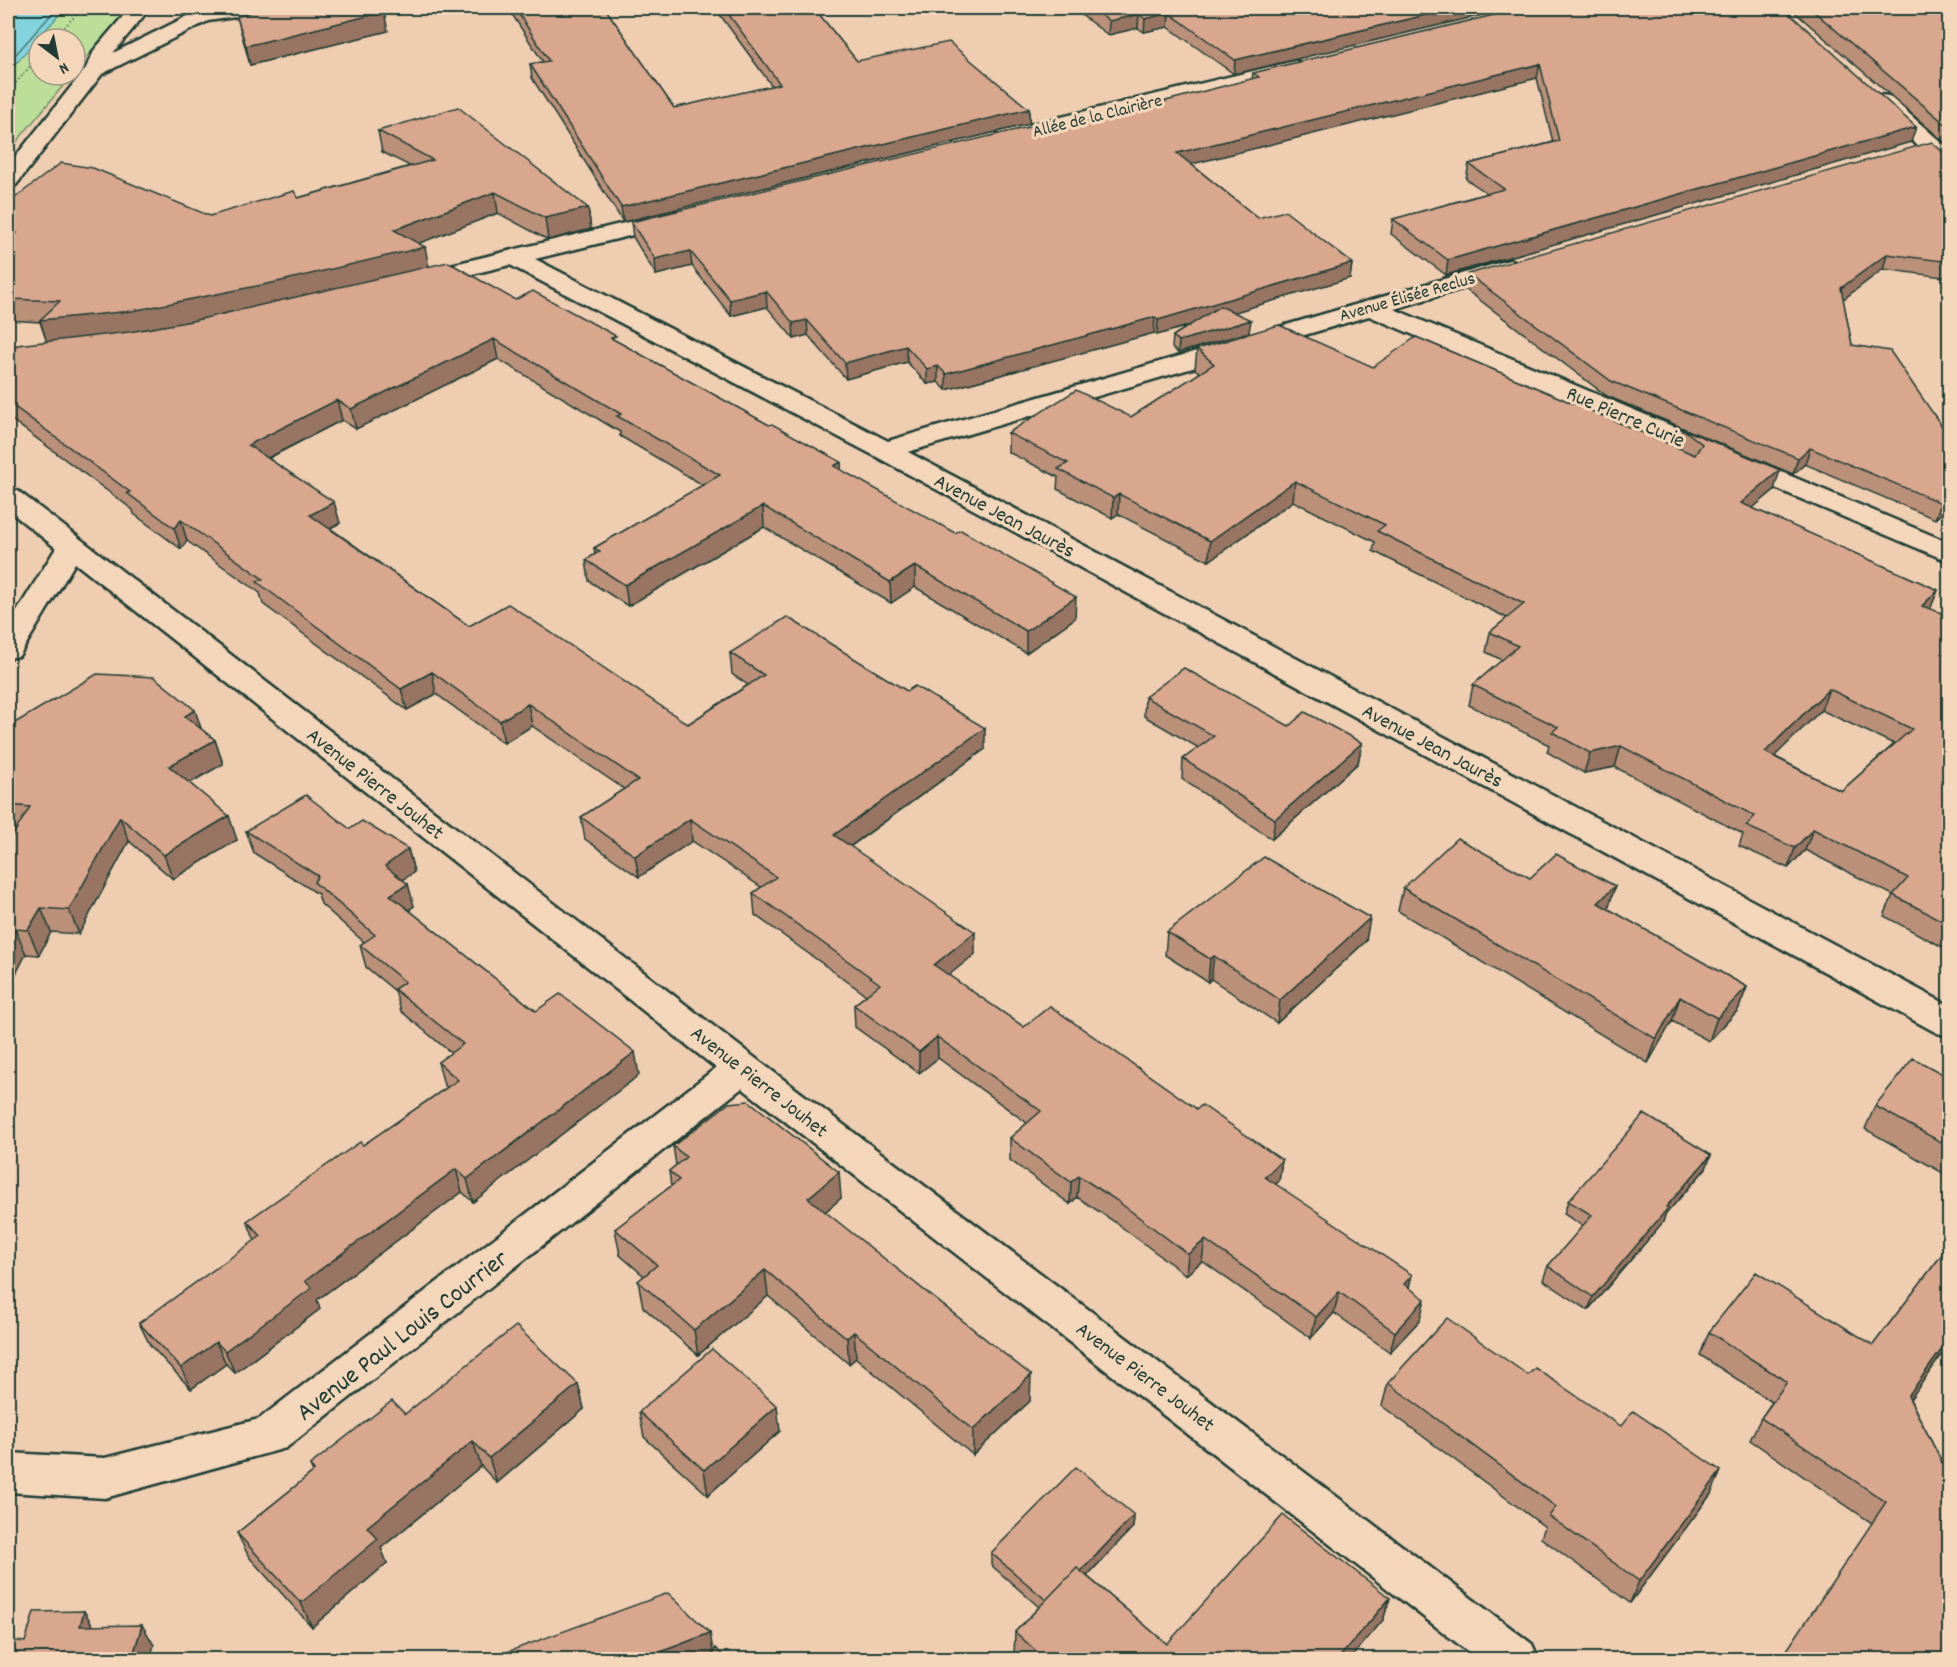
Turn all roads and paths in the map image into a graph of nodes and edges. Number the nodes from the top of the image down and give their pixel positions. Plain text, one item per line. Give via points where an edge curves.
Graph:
1 (82, 8) edge
2 (140, 8) edge
3 (255, 8) edge
4 (65, 27) edge
5 (1310, 63) edge
6 (27, 70) edge
7 (95, 70) junction
8 (1869, 91) edge
9 (8, 92) edge
10 (987, 142) edge
11 (1950, 162) edge
12 (8, 180) edge
13 (698, 212) edge
14 (513, 256) junction
15 (1529, 261) edge
16 (398, 285) edge
17 (1369, 307) junction
18 (885, 450) junction
19 (8, 497) edge
20 (71, 547) junction
21 (1950, 554) edge
22 (8, 649) edge
23 (1950, 1023) edge
24 (742, 1068) junction
25 (8, 1473) edge
26 (1516, 1659) edge

1 - 4 path
2 - 7 street via 102,53
3 - 7 street via 203,16
5 - 10 street, Allée de la Clairière
6 - 9 path
7 - 12 street
8 - 11 street via 1919,150
13 - 14 street
14 - 16 street
14 - 18 street, Avenue Jean Jaurès
15 - 17 street, Avenue Élisée Reclus
17 - 18 street, Avenue Élisée Reclus
17 - 21 street, Rue Pierre Curie
18 - 23 street, Avenue Jean Jaurès
19 - 20 street, Avenue Pierre Jouhet
20 - 22 street
20 - 24 street, Avenue Pierre Jouhet
24 - 25 street, Avenue Paul Louis Courrier via 271,1435 105,1478
24 - 26 street, Avenue Pierre Jouhet

